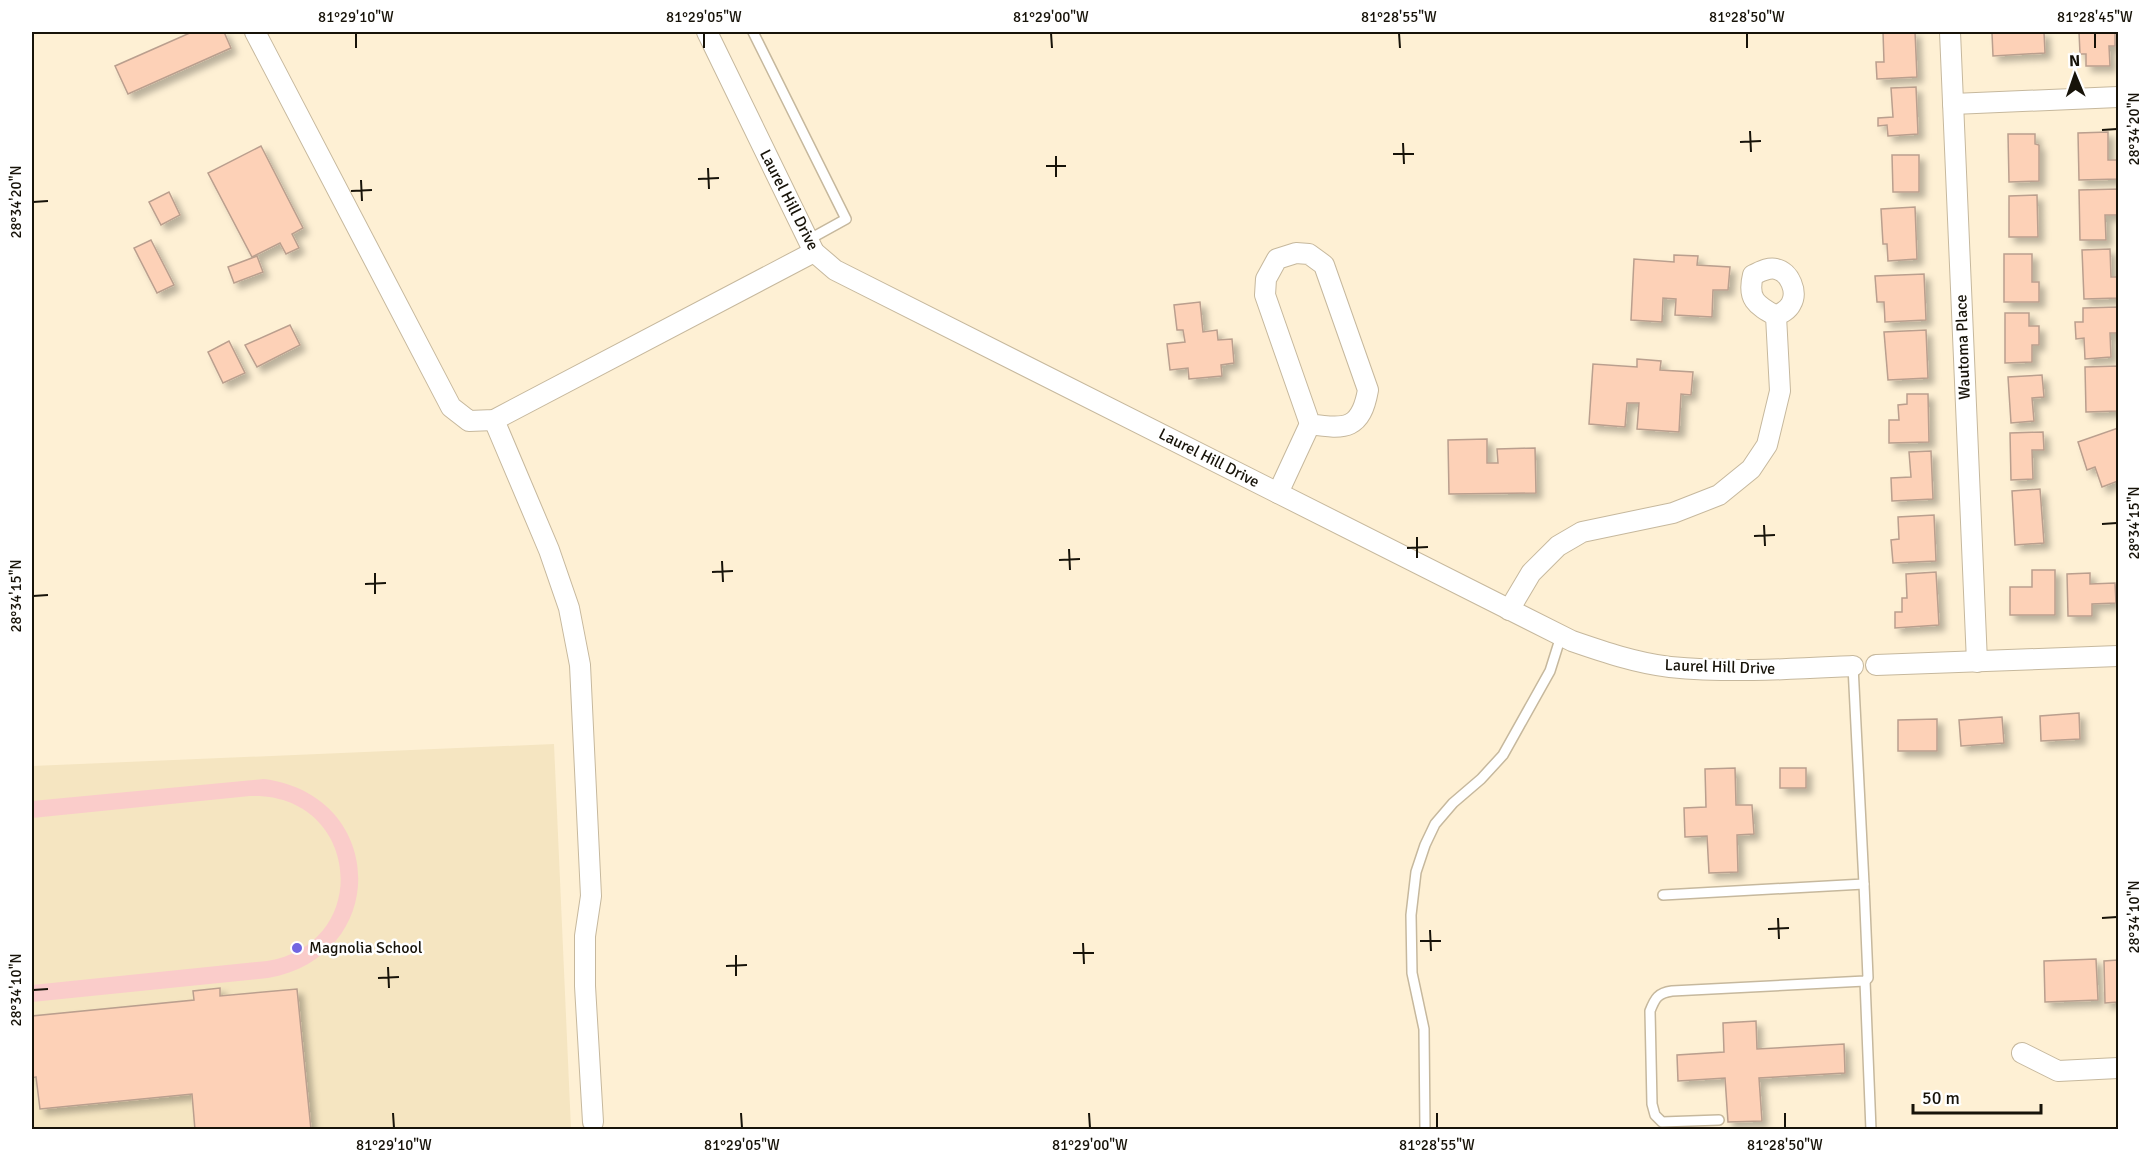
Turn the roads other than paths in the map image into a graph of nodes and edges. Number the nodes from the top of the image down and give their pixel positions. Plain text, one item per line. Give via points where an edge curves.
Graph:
1 (255, 32) edge
2 (706, 32) edge
3 (753, 32) edge
4 (1950, 32) edge
5 (2118, 97) edge
6 (1953, 105) junction
7 (811, 246) junction
8 (1776, 316) dead end
9 (494, 420) junction
10 (1311, 424) junction
11 (1278, 493) junction
12 (1509, 610) junction
13 (1561, 636) junction
14 (2118, 656) edge
15 (1977, 662) junction
16 (1876, 665) dead end
17 (1853, 666) joint
18 (1864, 884) junction
19 (1663, 895) dead end
20 (1864, 981) junction
21 (2022, 1053) dead end
22 (2118, 1068) edge
23 (1719, 1120) dead end
24 (593, 1122) dead end
25 (1425, 1130) edge
26 (1871, 1130) edge

1 - 9 street via 451,407 468,421
2 - 7 street, Laurel Hill Drive
3 - 7 lane via 846,219
4 - 6 street, Wautoma Place
5 - 6 street
6 - 15 street, Wautoma Place
7 - 9 street
7 - 11 street, Laurel Hill Drive via 835,270
8 - 12 street via 1780,391 1767,445 1751,469 1719,495 1692,506 1582,532 1558,546 1531,573
9 - 24 street via 549,550 569,608 580,665 591,896 585,936 585,986
10 - 10 street via 1336,428 1357,420 1365,408 1368,390 1324,266 1309,254 1296,253 1277,260 1266,279 1265,295
10 - 11 street
11 - 12 street, Laurel Hill Drive
12 - 13 street, Laurel Hill Drive
13 - 17 street, Laurel Hill Drive via 1619,657 1668,667 1744,671
13 - 25 lane via 1550,670 1503,755 1435,824 1416,872 1411,915 1412,973 1424,1029
14 - 15 street
15 - 16 street
17 - 18 lane
18 - 19 lane
18 - 20 lane via 1868,978
20 - 23 lane via 1672,991 1655,997 1650,1011 1655,1115 1662,1122
20 - 26 lane
21 - 22 street via 2058,1071

